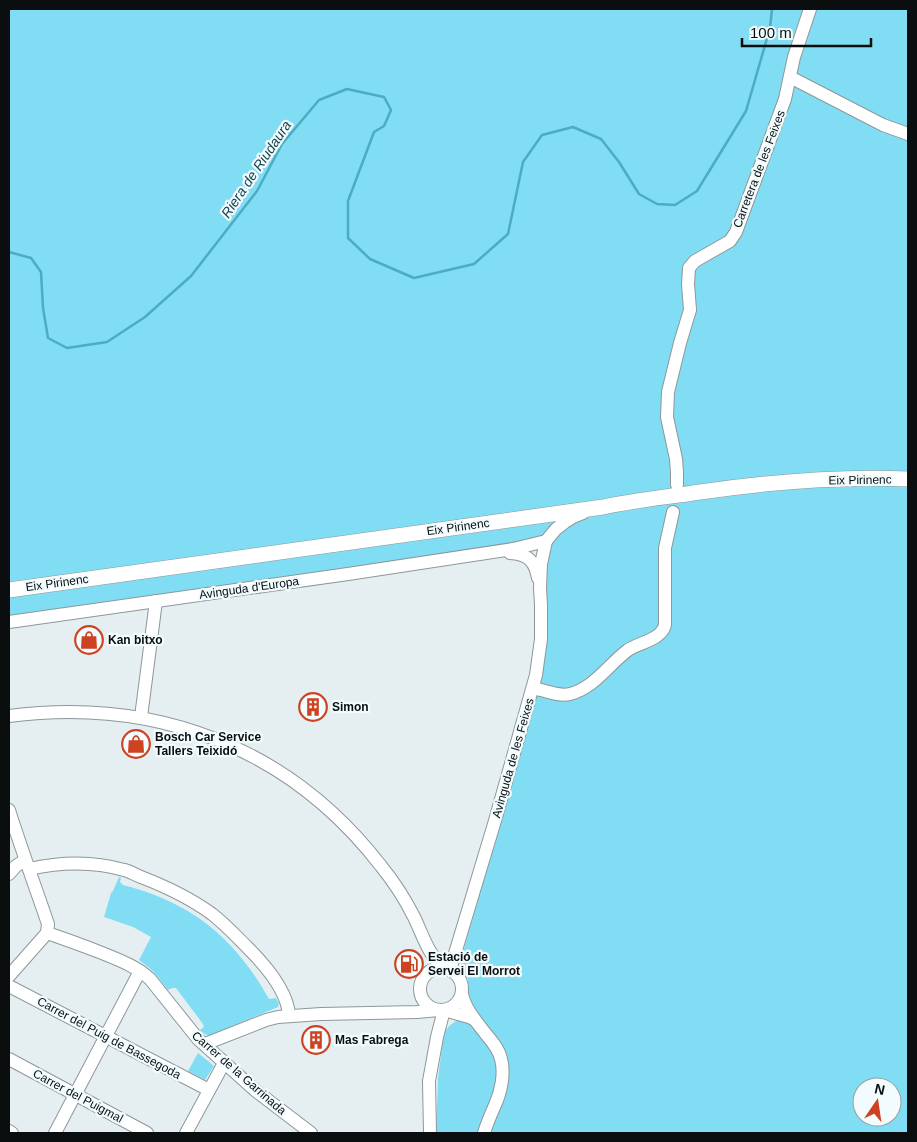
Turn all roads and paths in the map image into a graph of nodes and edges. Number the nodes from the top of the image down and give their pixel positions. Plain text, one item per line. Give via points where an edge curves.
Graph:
1 (810, 9) edge
2 (790, 77) junction
3 (908, 134) edge
4 (908, 479) edge
5 (677, 485) dead end
6 (602, 507) junction
7 (673, 512) dead end
8 (546, 541) junction
9 (490, 553) junction
10 (540, 588) junction
11 (9, 590) edge
12 (156, 600) junction
13 (9, 622) edge
14 (533, 688) junction
15 (9, 716) edge
16 (141, 717) junction
17 (9, 810) edge
18 (27, 864) junction
19 (9, 874) edge
20 (47, 933) junction
21 (426, 942) junction
22 (447, 969) junction
23 (140, 971) junction
24 (426, 975) junction
25 (9, 976) edge
26 (9, 986) edge
27 (420, 990) junction
28 (462, 994) junction
29 (441, 1010) junction
30 (396, 1011) junction
31 (289, 1016) junction
32 (475, 1020) junction
33 (105, 1036) junction
34 (205, 1044) junction
35 (9, 1059) edge
36 (224, 1063) junction
37 (209, 1090) junction
38 (76, 1094) junction
39 (9, 1131) edge
40 (12, 1133) edge
41 (55, 1133) edge
42 (148, 1133) edge
43 (186, 1133) edge
44 (311, 1133) edge
45 (430, 1133) edge
46 (484, 1133) edge

1 - 2 street, Carretera de les Feixes
2 - 3 street via 883,125
2 - 5 street, Carretera de les Feixes via 786,98 733,238 695,260 689,268 690,310 668,392 667,417 676,458
4 - 6 main road, Eix Pirinenc via 758,484
6 - 8 street via 573,517
6 - 11 main road, Eix Pirinenc
7 - 14 street via 665,548 664,629 629,650 582,689 562,695
8 - 9 street, Avinguda d'Europa
8 - 10 street, Avinguda de les Feixes
9 - 10 street, Avinguda d'Europa via 525,556 534,565
9 - 12 street, Avinguda d'Europa
10 - 14 street, Avinguda de les Feixes via 541,639
12 - 13 street, Avinguda d'Europa
12 - 16 street
14 - 22 street, Avinguda de les Feixes via 494,824
15 - 16 street via 82,712
16 - 21 street via 193,730 224,742 253,756 316,798 341,820 382,866 403,897
17 - 18 street
18 - 19 street via 16,866
18 - 20 street via 48,924
18 - 31 street via 61,863 122,869 194,902 222,923 262,962 281,990
20 - 23 street, Carrer de la Garrinada
20 - 25 street
21 - 22 street via 434,959
21 - 24 street
22 - 24 street via 435,969
22 - 28 street via 455,973 461,982
23 - 33 street
23 - 34 street, Carrer de la Garrinada
24 - 27 street
26 - 33 street, Carrer del Puig de Bassegoda
27 - 29 street via 428,1005
27 - 30 street via 415,1004
28 - 29 street via 455,1004
28 - 32 street
29 - 30 street
29 - 32 street
29 - 45 street via 429,1081
30 - 31 street
31 - 34 street via 266,1020
32 - 46 street via 498,1050 502,1069 499,1093
33 - 37 street, Carrer del Puig de Bassegoda
33 - 38 street
34 - 36 street, Carrer de la Garrinada
35 - 38 street, Carrer del Puigmal
36 - 37 street
36 - 44 street, Carrer de la Garrinada
37 - 43 street
38 - 41 street
38 - 42 street, Carrer del Puigmal
39 - 40 street

